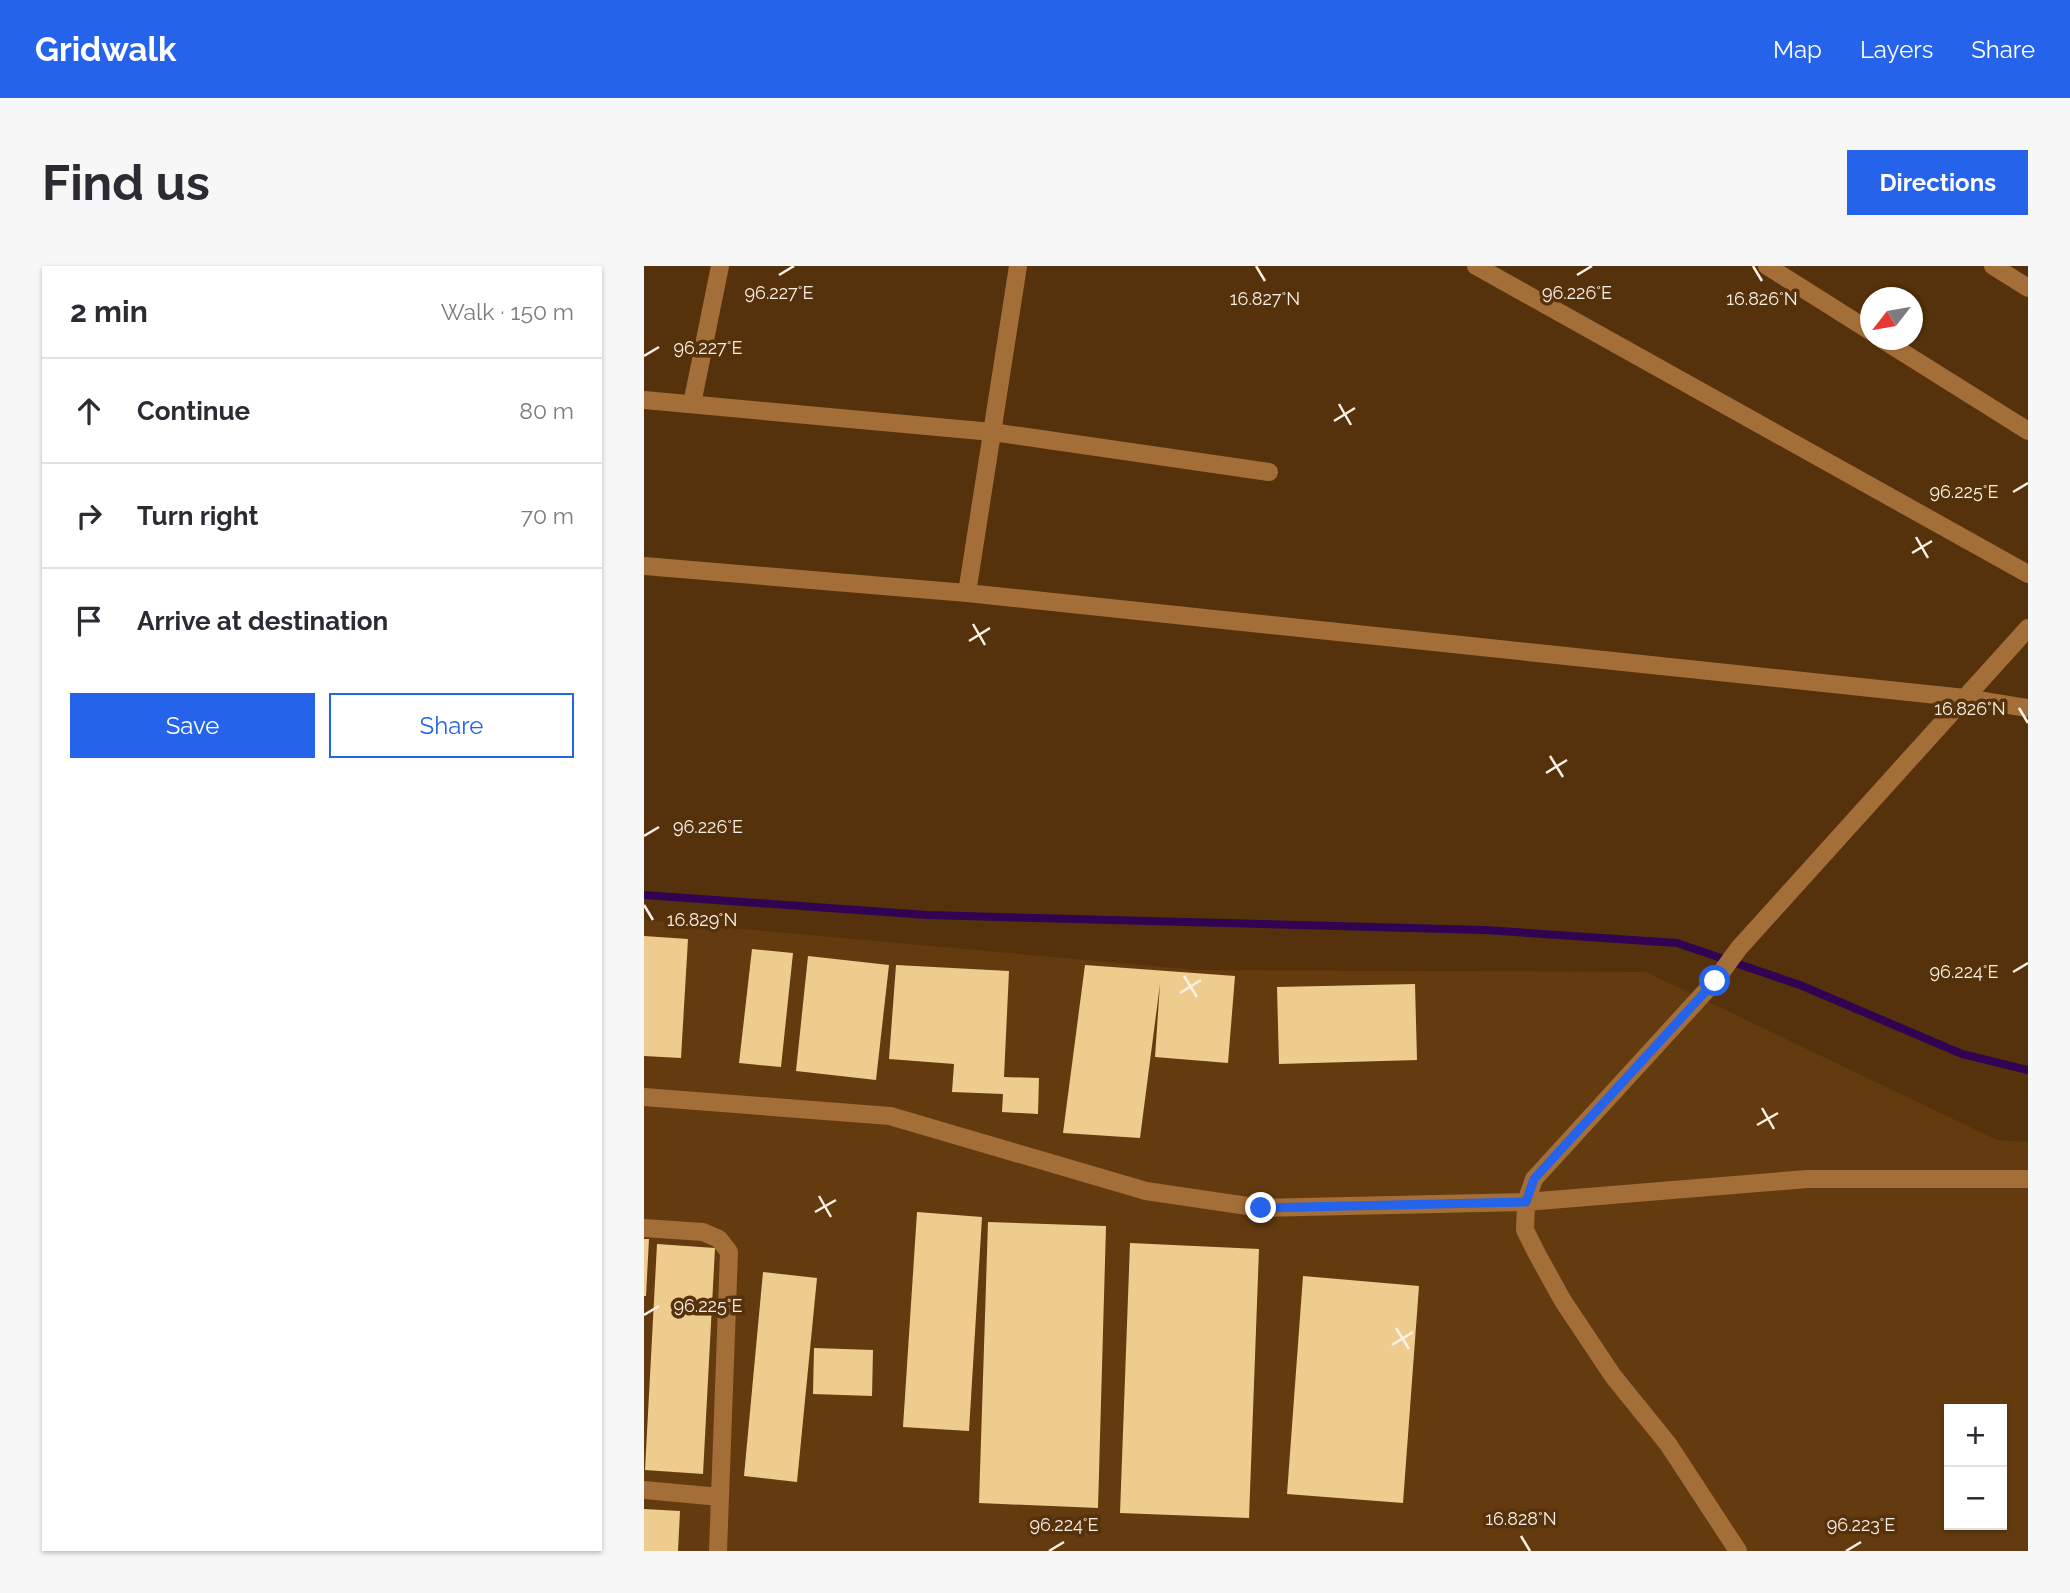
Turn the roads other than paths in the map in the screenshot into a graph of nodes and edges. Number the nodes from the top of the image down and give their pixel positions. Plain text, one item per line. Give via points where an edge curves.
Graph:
1 (720, 266) edge
2 (1018, 266) edge
3 (1476, 266) edge
4 (1767, 266) edge
5 (1993, 266) edge
6 (2028, 288) edge
7 (1860, 324) edge
8 (1899, 350) edge
9 (644, 400) edge
10 (692, 404) junction
11 (2028, 431) edge
12 (992, 432) junction
13 (1269, 472) dead end
14 (644, 566) edge
15 (2028, 574) edge
16 (967, 593) junction
17 (2028, 628) edge
18 (1965, 698) junction
19 (2028, 708) edge
20 (644, 1097) edge
21 (2028, 1179) edge
22 (1526, 1202) junction
23 (644, 1228) edge
24 (644, 1490) edge
25 (720, 1497) junction
26 (718, 1551) edge
27 (1738, 1551) edge

1 - 10 street
2 - 12 street
3 - 15 street
4 - 7 street
5 - 6 street
8 - 11 street
9 - 10 street
10 - 12 street
12 - 13 street
12 - 16 street
14 - 16 street
16 - 18 street
17 - 18 street
18 - 19 street
18 - 22 street via 1534,1179
20 - 22 street via 890,1116 1146,1191 1261,1208
21 - 22 street via 1807,1179
22 - 27 street via 1525,1230 1563,1301 1613,1376 1668,1444
23 - 25 street via 703,1232 719,1239 729,1252
24 - 25 street
25 - 26 street

